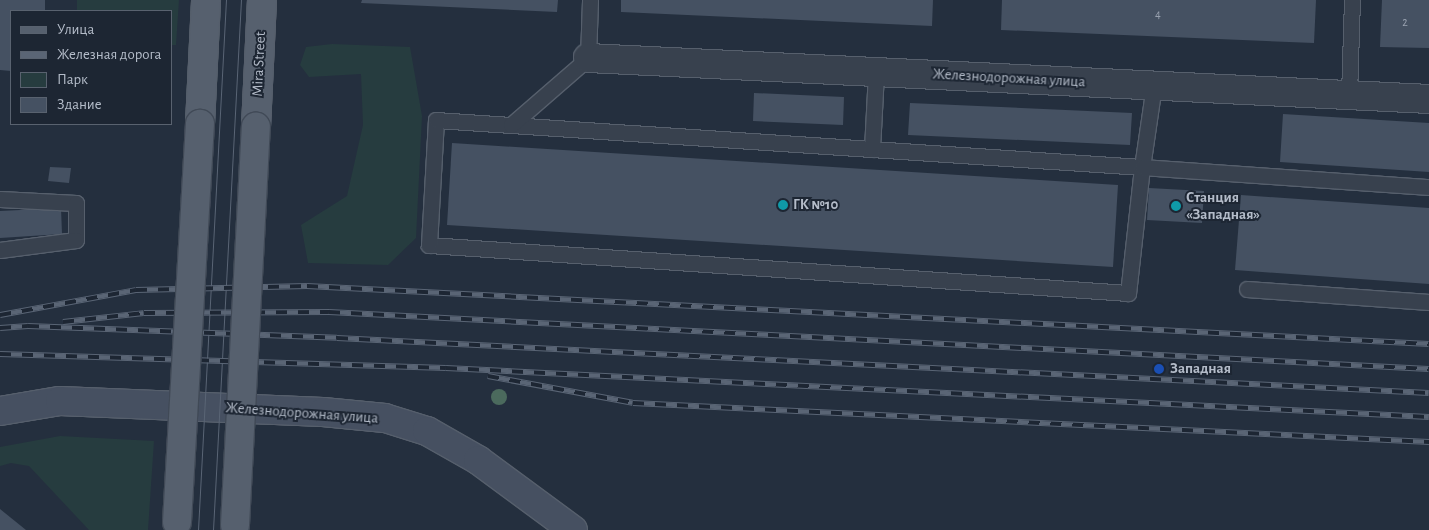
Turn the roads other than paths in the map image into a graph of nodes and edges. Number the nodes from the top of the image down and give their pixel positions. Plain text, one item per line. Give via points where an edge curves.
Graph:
1 (206, 0) edge
2 (262, 0) edge
3 (590, 0) edge
4 (1352, 0) edge
5 (588, 58) junction
6 (876, 72) junction
7 (1154, 85) junction
8 (1349, 95) junction
9 (1429, 99) edge
10 (510, 125) junction
11 (872, 149) junction
12 (1142, 167) junction
13 (1429, 187) edge
14 (0, 199) edge
15 (0, 250) edge
16 (1247, 288) dead end
17 (1429, 302) edge
18 (0, 411) edge
19 (478, 460) junction
20 (177, 526) edge
21 (235, 528) edge
22 (550, 530) edge
23 (573, 530) edge

1 - 20 main road, bridge
2 - 21 main road, Mira Street, bridge
3 - 5 lane
4 - 8 lane
5 - 6 street, Железнодорожная улица
5 - 10 lane
6 - 7 street, Железнодорожная улица
6 - 11 lane
7 - 8 street, Железнодорожная улица
7 - 12 lane
8 - 9 street, Железнодорожная улица
10 - 11 lane
10 - 12 lane via 436,120 429,246 1128,293
11 - 12 lane
12 - 13 lane
14 - 15 lane via 76,203 76,240
16 - 17 lane
18 - 19 main road, Железнодорожная улица via 60,401 322,412 385,418 427,431
19 - 22 main road
19 - 23 main road, Железнодорожная улица

